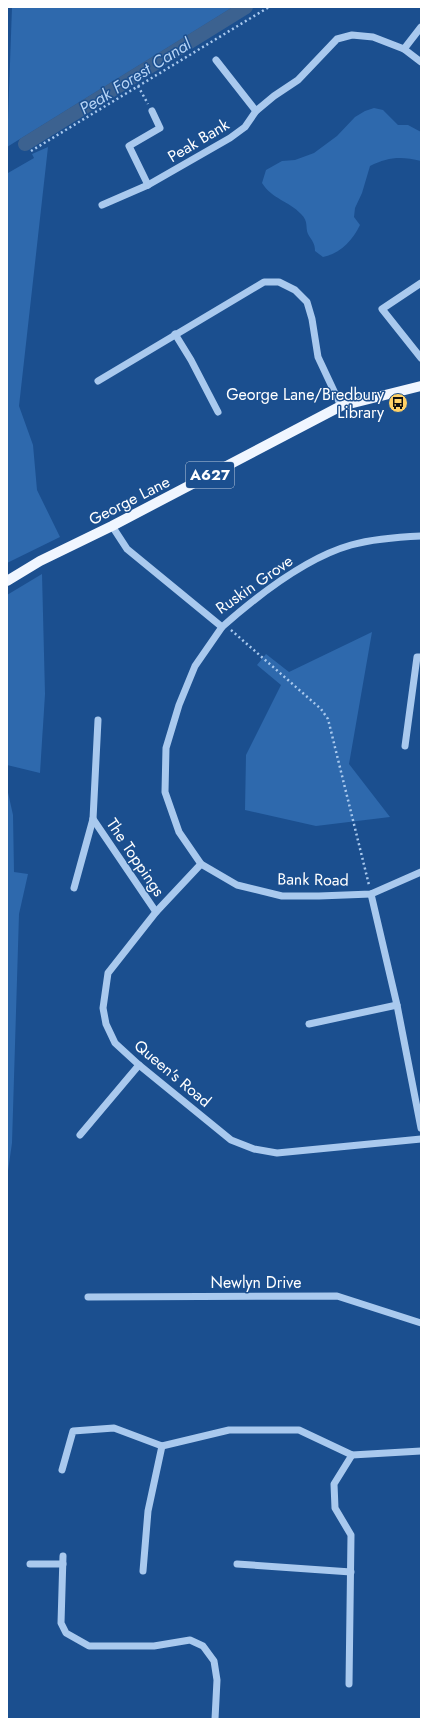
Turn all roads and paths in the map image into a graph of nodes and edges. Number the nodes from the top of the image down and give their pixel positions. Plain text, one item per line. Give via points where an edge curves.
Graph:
1 (269, 7) edge
2 (421, 27) edge
3 (404, 49) junction
4 (216, 60) dead end
5 (421, 62) edge
6 (138, 86) junction
7 (152, 111) joint
8 (256, 111) junction
9 (31, 151) dead end
10 (148, 185) junction
11 (102, 206) dead end
12 (421, 283) edge
13 (175, 334) junction
14 (421, 358) edge
15 (98, 381) dead end
16 (421, 386) edge
17 (341, 406) junction
18 (218, 412) dead end
19 (112, 526) junction
20 (421, 536) edge
21 (7, 581) edge
22 (223, 626) junction
23 (421, 657) edge
24 (98, 720) dead end
25 (405, 746) dead end
26 (93, 819) junction
27 (201, 864) junction
28 (421, 872) edge
29 (74, 888) dead end
30 (371, 894) junction
31 (156, 912) junction
32 (397, 1005) junction
33 (309, 1024) dead end
34 (139, 1065) junction
35 (421, 1128) edge
36 (80, 1135) dead end
37 (421, 1139) edge
38 (88, 1297) dead end
39 (421, 1322) edge
40 (162, 1446) junction
41 (421, 1451) edge
42 (352, 1455) junction
43 (62, 1470) dead end
44 (63, 1556) dead end
45 (30, 1564) dead end
46 (63, 1564) junction
47 (237, 1564) dead end
48 (143, 1571) dead end
49 (351, 1572) junction
50 (349, 1684) dead end
51 (215, 1719) edge

1 - 6 path
2 - 3 street
3 - 5 street, Peak Bank
3 - 8 street, Peak Bank via 373,37 352,35 337,39 298,80
4 - 8 street
6 - 7 path
6 - 9 path
7 - 10 street, Peak Bank via 160,128 130,146
8 - 10 street, Peak Bank via 245,126 230,138
10 - 11 street, Peak Bank
12 - 14 street via 382,309
13 - 15 street
13 - 17 street via 264,282 279,282 295,290 307,302 318,357
13 - 18 street
16 - 17 main road, George Lane / A627
17 - 19 main road, George Lane / A627
19 - 21 main road, George Lane / A627
19 - 22 street, Ruskin Grove via 128,549
20 - 22 street, Ruskin Grove via 350,545 310,562 264,591
22 - 27 street, Bank Road via 195,666 166,748 165,792 179,832
22 - 30 path via 321,709 328,719
23 - 25 street via 417,657
24 - 26 street, The Toppings
26 - 29 street, The Toppings
26 - 31 street, The Toppings
27 - 30 street, Bank Road via 237,885 282,896
27 - 31 street, Queen's Road
28 - 30 street, Bank Road
30 - 32 street
31 - 34 street, Queen's Road via 108,973 105,990 103,1008 106,1024 115,1043
32 - 33 street
32 - 35 street
34 - 36 street
34 - 37 street, Queen's Road via 231,1140 254,1149 277,1153
38 - 39 street, Newlyn Drive via 338,1296
40 - 42 street via 229,1430 299,1430
40 - 43 street via 114,1428 73,1431
40 - 48 street via 148,1511
41 - 42 street
42 - 49 street via 334,1484 335,1508 351,1535
44 - 46 street
45 - 46 street
46 - 51 street via 61,1623 66,1633 89,1646 154,1646 190,1640 203,1646 214,1661 217,1680
47 - 49 street
49 - 50 street

